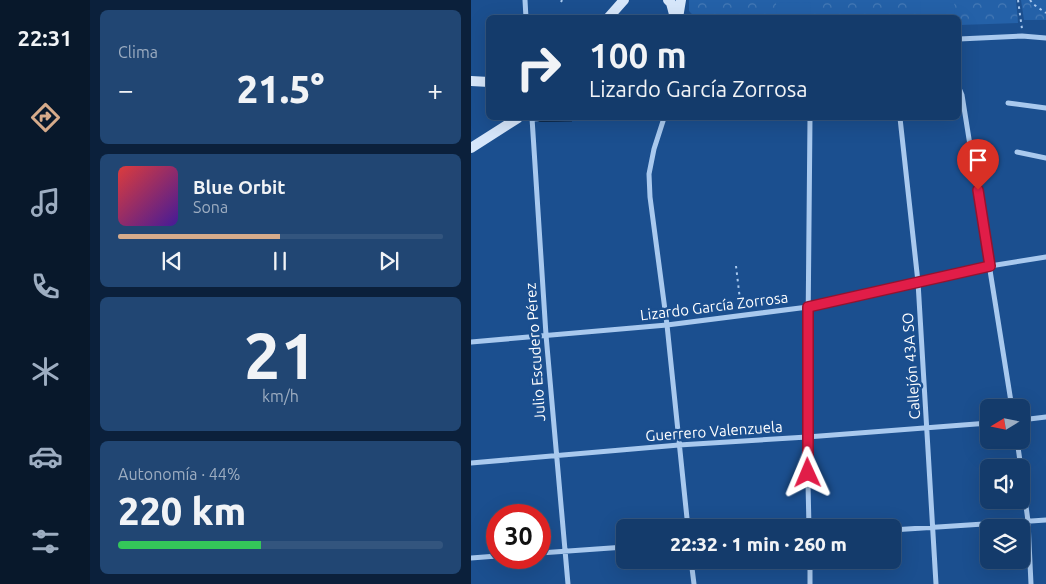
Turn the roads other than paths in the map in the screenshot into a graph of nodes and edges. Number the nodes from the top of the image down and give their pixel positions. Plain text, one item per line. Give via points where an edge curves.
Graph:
1 (525, 0) edge
2 (624, 0) edge
3 (668, 0) edge
4 (681, 0) edge
5 (526, 15) edge
6 (611, 15) edge
7 (675, 15) edge
8 (677, 15) edge
9 (1046, 38) edge
10 (961, 39) edge
11 (471, 81) edge
12 (486, 82) edge
13 (961, 93) edge
14 (1008, 103) dead end
15 (1046, 108) edge
16 (515, 120) edge
17 (532, 120) edge
18 (664, 120) edge
19 (810, 120) edge
20 (901, 120) edge
21 (471, 148) edge
22 (1017, 152) dead end
23 (1046, 158) edge
24 (1046, 257) edge
25 (990, 266) junction
26 (918, 282) junction
27 (808, 307) junction
28 (667, 325) junction
29 (546, 335) junction
30 (471, 342) edge
31 (1012, 399) edge
32 (1046, 417) edge
33 (1030, 419) edge
34 (980, 424) edge
35 (927, 428) junction
36 (807, 437) junction
37 (679, 445) junction
38 (556, 455) junction
39 (471, 463) edge
40 (687, 519) edge
41 (809, 519) edge
42 (1046, 520) edge
43 (1030, 521) edge
44 (980, 524) edge
45 (932, 527) junction
46 (901, 529) edge
47 (616, 548) edge
48 (564, 551) junction
49 (551, 552) edge
50 (486, 557) edge
51 (471, 558) edge
52 (1030, 563) edge
53 (692, 569) edge
54 (809, 569) edge
55 (568, 584) edge
56 (694, 584) edge
57 (810, 584) edge
58 (936, 584) edge
59 (1031, 584) edge

1 - 5 street
2 - 6 main road
3 - 7 main road
4 - 8 main road
9 - 10 street
11 - 12 main road
13 - 25 street
14 - 15 street
16 - 21 main road
17 - 29 street, Julio Escudero Pérez
18 - 28 street via 653,149 649,174
19 - 27 street
20 - 26 street, Callejón 43A SO
22 - 23 street
24 - 25 street, Lizardo García Zorrosa
25 - 26 street, Lizardo García Zorrosa
25 - 31 street
26 - 27 street, Lizardo García Zorrosa
26 - 35 street, Callejón 43A SO
27 - 28 street, Lizardo García Zorrosa
27 - 36 street
28 - 29 street, Lizardo García Zorrosa
28 - 37 street
29 - 30 street, Lizardo García Zorrosa
29 - 38 street, Julio Escudero Pérez
32 - 33 street
34 - 35 street, Guerrero Valenzuela
35 - 36 street, Guerrero Valenzuela
35 - 45 street, Callejón 43A SO
36 - 37 street, Guerrero Valenzuela
36 - 41 street
37 - 38 street, Guerrero Valenzuela
37 - 40 street
38 - 39 street, Guerrero Valenzuela
38 - 48 street, Julio Escudero Pérez
42 - 43 street
44 - 45 street
45 - 46 street
45 - 58 street, Callejón 43A SO
47 - 48 street
48 - 49 street
48 - 55 street, Julio Escudero Pérez
50 - 51 street
52 - 59 street
53 - 56 street
54 - 57 street

